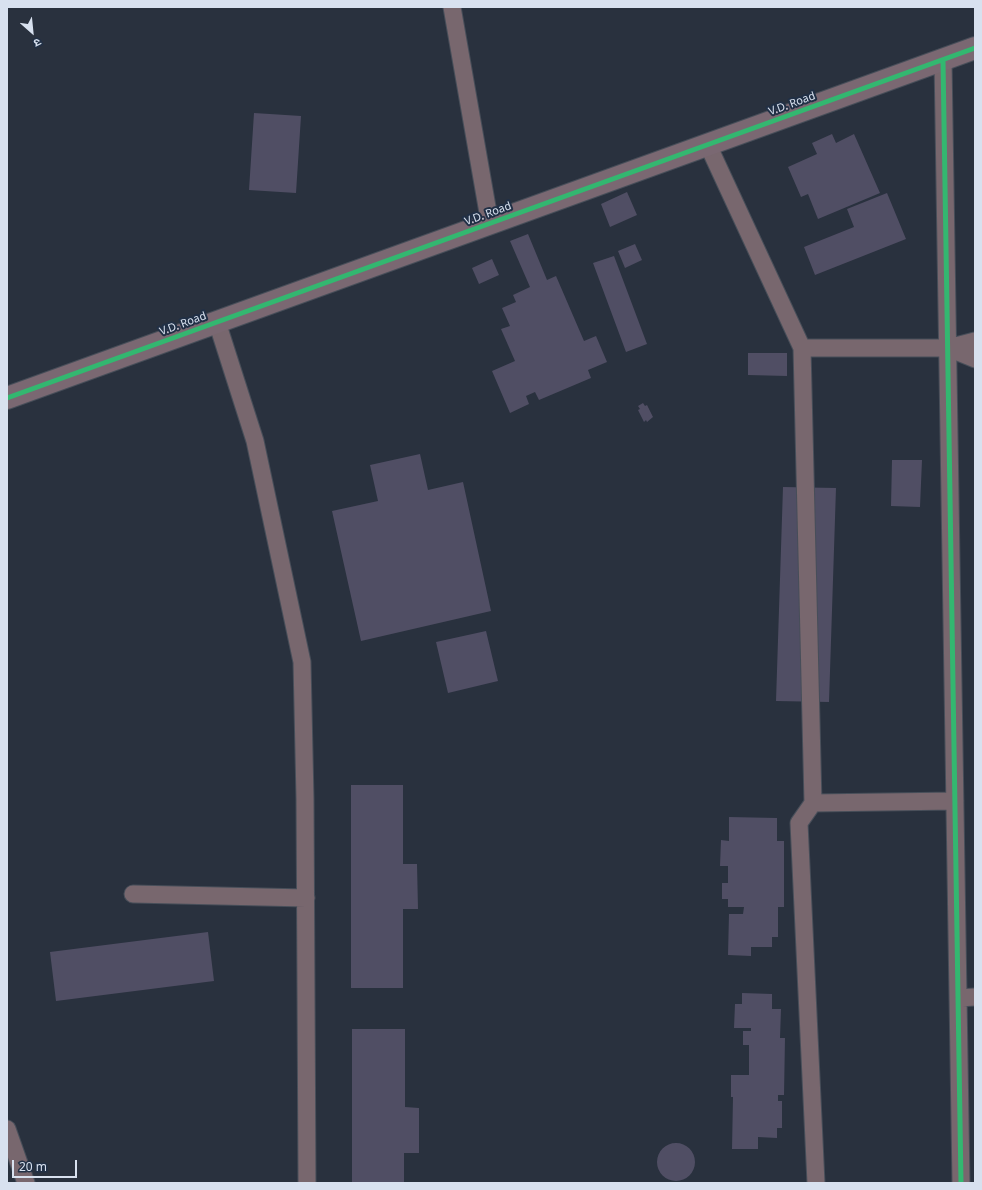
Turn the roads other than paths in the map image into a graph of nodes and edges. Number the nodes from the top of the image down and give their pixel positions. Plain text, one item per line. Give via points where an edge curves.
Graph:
1 (452, 7) edge
2 (975, 48) edge
3 (944, 60) junction
4 (708, 145) junction
5 (490, 224) junction
6 (217, 322) junction
7 (975, 340) edge
8 (802, 348) junction
9 (948, 348) junction
10 (975, 359) edge
11 (7, 398) edge
12 (955, 801) junction
13 (813, 802) junction
14 (133, 894) dead end
15 (306, 898) junction
16 (975, 997) edge
17 (958, 998) junction
18 (7, 1130) edge
19 (26, 1183) edge
20 (307, 1183) edge
21 (816, 1183) edge
22 (961, 1183) edge

1 - 5 street
2 - 3 street, V.D. Road
3 - 4 street, V.D. Road
3 - 9 street
4 - 5 street, V.D. Road
4 - 8 street
5 - 6 street, V.D. Road
6 - 11 street, V.D. Road
6 - 15 street via 256,441 302,662
7 - 9 street
8 - 9 street
8 - 13 street
9 - 10 street
9 - 12 street
12 - 13 street
12 - 17 street
13 - 21 street via 799,823
14 - 15 street
15 - 20 street
16 - 17 street
17 - 22 street
18 - 19 street

